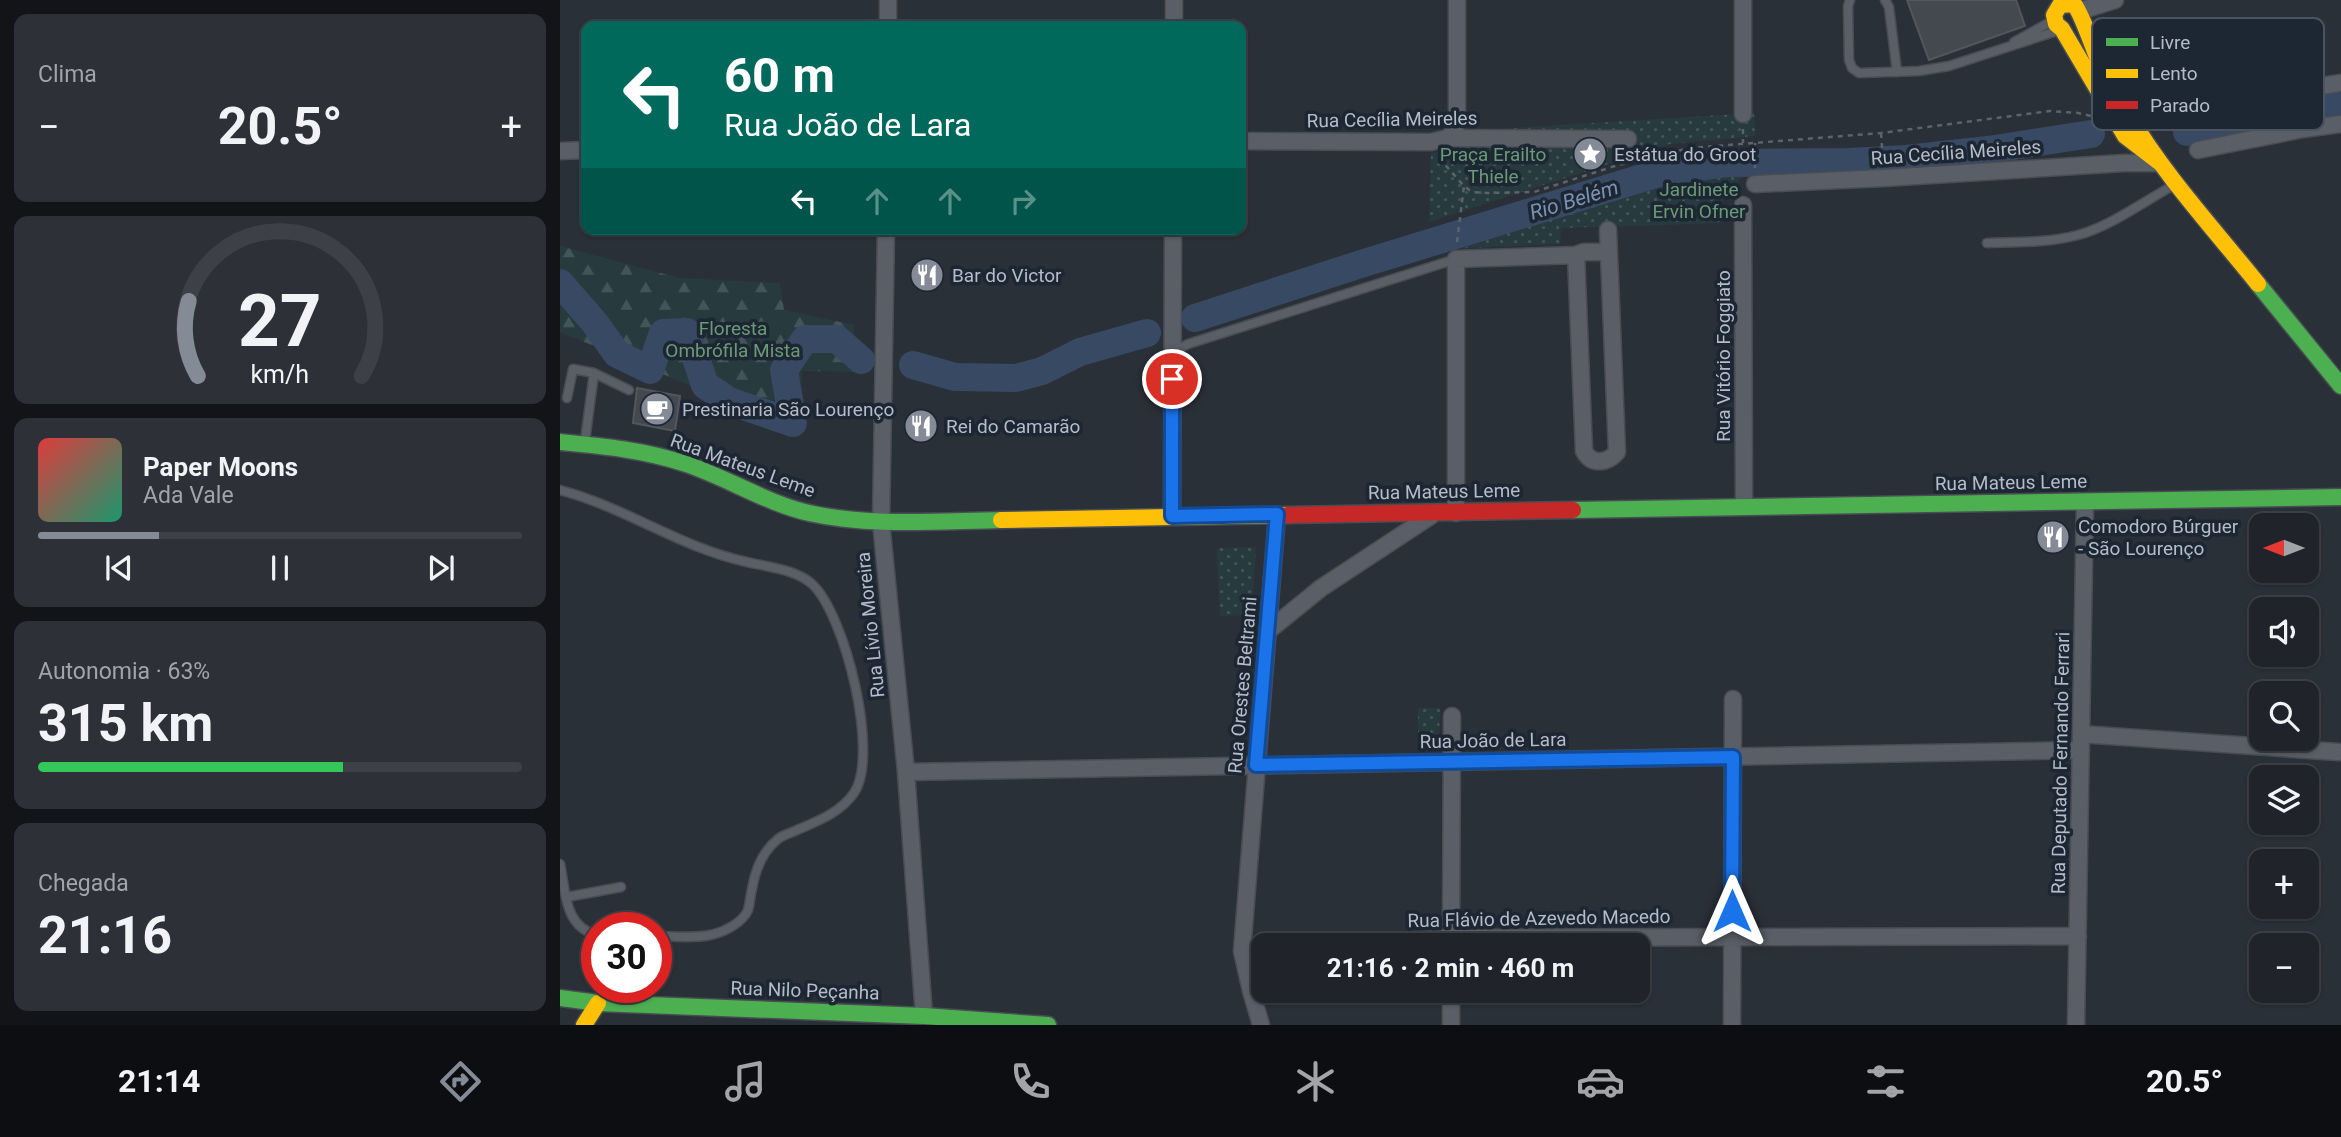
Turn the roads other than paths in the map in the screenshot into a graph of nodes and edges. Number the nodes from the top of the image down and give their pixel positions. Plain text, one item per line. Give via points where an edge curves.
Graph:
1 (888, 0) edge
2 (1174, 0) edge
3 (1457, 0) edge
4 (1743, 0) edge
5 (1850, 0) edge
6 (1885, 0) edge
7 (2115, 0) edge
8 (2059, 13) edge
9 (2081, 16) junction
10 (888, 21) edge
11 (1174, 21) edge
12 (2092, 44) edge
13 (1897, 72) junction
14 (2092, 74) edge
15 (1743, 114) dead end
16 (2122, 130) edge
17 (2138, 130) edge
18 (2298, 130) edge
19 (1448, 138) junction
20 (1628, 139) dead end
21 (1246, 141) edge
22 (581, 150) edge
23 (2198, 150) dead end
24 (560, 151) edge
25 (2160, 163) junction
26 (1755, 177) road end
27 (2176, 184) junction
28 (1743, 205) dead end
29 (1608, 230) dead end
30 (886, 235) edge
31 (1173, 235) edge
32 (1987, 243) dead end
33 (1609, 252) junction
34 (1576, 256) junction
35 (1455, 259) junction
36 (1172, 352) junction
37 (594, 373) junction
38 (2341, 387) edge
39 (629, 390) dead end
40 (567, 398) dead end
41 (560, 442) edge
42 (584, 444) junction
43 (560, 490) edge
44 (2341, 498) edge
45 (2085, 502) junction
46 (1744, 507) junction
47 (1436, 512) junction
48 (1455, 513) junction
49 (1277, 514) junction
50 (1172, 516) junction
51 (881, 522) junction
52 (1268, 631) junction
53 (1733, 699) dead end
54 (1452, 716) dead end
55 (2081, 742) junction
56 (2337, 752) dead end
57 (1733, 757) junction
58 (1452, 762) junction
59 (1256, 765) junction
60 (906, 772) junction
61 (560, 864) edge
62 (621, 887) dead end
63 (567, 897) junction
64 (581, 928) edge
65 (1451, 933) edge
66 (672, 936) edge
67 (2078, 936) junction
68 (1732, 937) junction
69 (1650, 938) edge
70 (1242, 951) junction
71 (1251, 951) edge
72 (560, 998) edge
73 (581, 1001) edge
74 (598, 1003) joint
75 (1451, 1003) edge
76 (924, 1016) junction
77 (584, 1025) edge
78 (1048, 1025) edge
79 (1262, 1025) edge
80 (1451, 1025) edge
81 (1732, 1025) edge
82 (2076, 1025) edge

1 - 10 street
2 - 11 street
3 - 19 street via 1457,121
4 - 15 street
5 - 13 lane via 1852,68 1859,73
6 - 13 lane
7 - 9 street
8 - 9 main road via 2074,5
8 - 9 main road via 2071,30
8 - 13 lane via 1995,52 1948,66
8 - 14 main road
9 - 12 main road
16 - 25 main road
17 - 25 main road
18 - 23 street
19 - 20 street, Rua Cecília Meireles
19 - 21 street, Rua Cecília Meireles via 1431,142
22 - 24 street
25 - 26 street, Rua Cecília Meireles via 1856,180
25 - 27 main road
27 - 32 lane via 2081,235 2052,241
27 - 38 main road
28 - 46 street, Rua Vitório Foggiato
29 - 33 street
30 - 51 street, Rua Lívio Moreira
31 - 36 street
33 - 34 street via 1584,251
33 - 34 street via 1618,452 1604,461 1595,461 1584,451
34 - 35 street
35 - 36 lane
35 - 48 street
36 - 50 street
37 - 39 lane
37 - 40 lane via 573,369
37 - 42 lane
41 - 42 main road, Rua Mateus Leme
42 - 51 main road, Rua Mateus Leme via 685,464 806,512
43 - 66 lane via 719,556 788,572 811,584 827,605 843,641 861,708 863,772 855,792 827,817 778,838 762,858 747,912 734,925 713,935
44 - 45 main road, Rua Mateus Leme
45 - 46 main road, Rua Mateus Leme
45 - 55 street, Rua Deputado Fernando Ferrari
46 - 48 main road, Rua Mateus Leme
47 - 48 main road, Rua Mateus Leme
47 - 49 main road, Rua Mateus Leme
47 - 52 street via 1321,589
49 - 50 main road, Rua Mateus Leme
49 - 52 street, Rua Orestes Beltrami
50 - 51 main road, Rua Mateus Leme
51 - 60 street, Rua Lívio Moreira
52 - 59 street, Rua Orestes Beltrami
53 - 57 street
54 - 58 street
55 - 56 street, Rua João de Lara
55 - 57 street, Rua João de Lara
55 - 67 street, Rua Deputado Fernando Ferrari
57 - 58 street, Rua João de Lara
57 - 68 street
58 - 59 street, Rua João de Lara
58 - 65 street
59 - 60 street, Rua João de Lara
59 - 70 street, Rua Orestes Beltrami
60 - 76 street, Rua Lívio Moreira
61 - 63 lane
62 - 63 lane
63 - 64 lane via 572,919
67 - 68 street, Rua Flávio de Azevedo Macedo
67 - 82 street, Rua Deputado Fernando Ferrari
68 - 69 street, Rua Flávio de Azevedo Macedo
68 - 81 street
70 - 71 street
70 - 79 street, Rua Orestes Beltrami
72 - 73 main road, Rua Nilo Peçanha
74 - 76 main road, Rua Nilo Peçanha
74 - 77 main road
75 - 80 street
76 - 78 main road, Rua Nilo Peçanha

